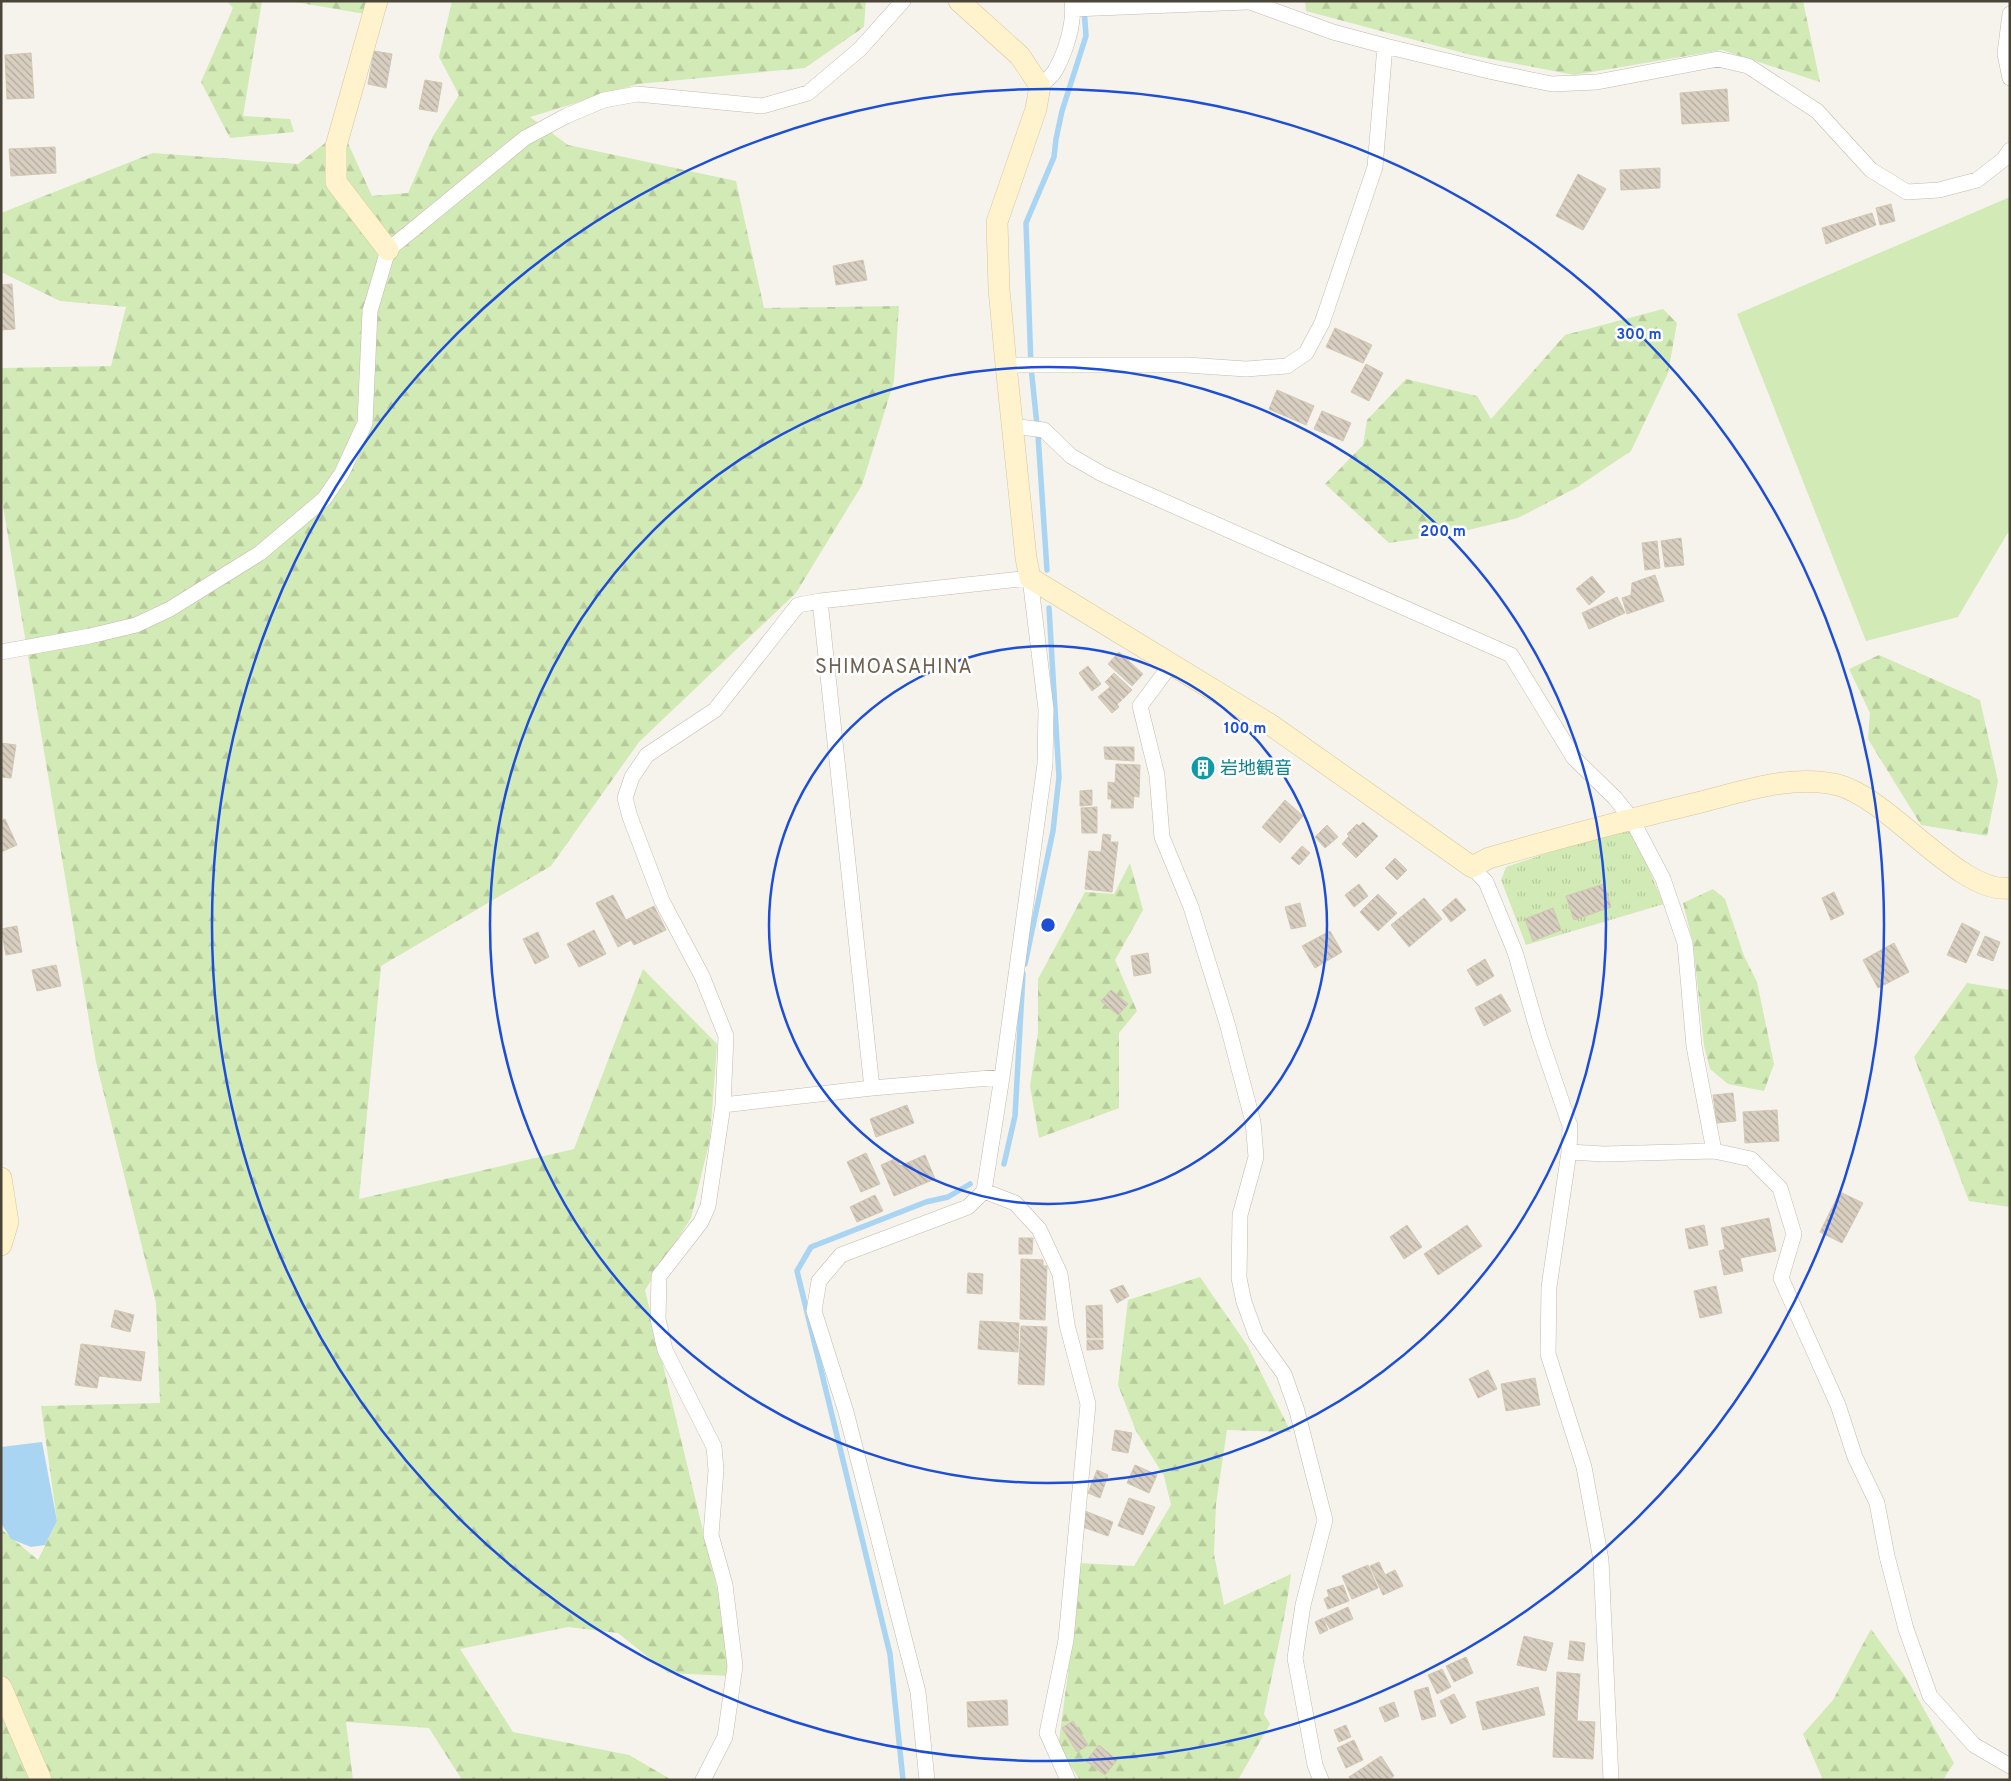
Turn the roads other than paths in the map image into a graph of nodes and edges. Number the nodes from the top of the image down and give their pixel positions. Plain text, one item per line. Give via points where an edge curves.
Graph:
1 (377, 1) edge
2 (903, 1) edge
3 (959, 1) edge
4 (1247, 2) edge
5 (1080, 7) edge
6 (2010, 14) edge
7 (1384, 46) junction
8 (2010, 78) edge
9 (1040, 86) junction
10 (2010, 150) edge
11 (388, 250) junction
12 (1012, 365) junction
13 (1018, 427) junction
14 (1030, 578) junction
15 (820, 601) junction
16 (1, 652) edge
17 (1172, 663) junction
18 (1631, 818) junction
19 (1472, 866) junction
20 (2010, 888) edge
21 (1002, 1077) junction
22 (872, 1088) junction
23 (722, 1105) junction
24 (1714, 1151) junction
25 (1569, 1152) junction
26 (1, 1178) edge
27 (984, 1191) junction
28 (1, 1245) edge
29 (1, 1687) edge
30 (2010, 1766) edge
31 (41, 1780) edge
32 (703, 1780) edge
33 (927, 1780) edge
34 (1068, 1780) edge
35 (1322, 1780) edge
36 (1611, 1780) edge

1 - 11 street via 336,146 336,182
2 - 11 street via 860,50 808,93 762,106 636,94 604,100 566,116 525,138
3 - 9 street via 1020,56
4 - 5 street
4 - 7 street
5 - 9 street via 1056,71
6 - 8 street via 2004,54
7 - 10 street via 1552,84 1597,82 1718,59 1748,66 1817,111 1871,170 1907,192 1939,190 1977,180 2004,159
7 - 12 street via 1375,167 1322,323 1306,353 1287,366 1246,369 1187,365
9 - 12 street via 1036,109 997,222 999,289
11 - 16 street via 370,311 365,424 342,473 324,499 260,553 170,609 136,624 90,636
12 - 13 street
13 - 14 street
13 - 18 street via 1044,430 1071,456 1102,474 1511,655 1574,758
14 - 15 street
14 - 17 street
14 - 21 street via 1046,710 1045,764
15 - 22 street
15 - 23 street via 798,605 714,710 647,755 632,777 625,798 662,900 702,976 726,1036
17 - 19 street via 1271,725
17 - 35 street via 1140,706 1157,775 1162,837 1191,907 1253,1122 1256,1157 1240,1215 1239,1278 1256,1336 1284,1374 1297,1411 1325,1520 1303,1605 1295,1658 1315,1765
18 - 19 street via 1489,858
18 - 20 street via 1794,781 1838,785 1868,799 1960,872 1999,889
18 - 24 street via 1663,879 1685,943 1694,1046
19 - 25 street via 1486,882 1515,952 1570,1126
21 - 22 street
21 - 27 street
22 - 23 street
23 - 32 street via 708,1206 701,1222 659,1276 658,1319 665,1350 714,1447 716,1470 711,1535 725,1585 735,1666 726,1737
24 - 25 street
24 - 30 street via 1751,1159 1780,1188 1794,1234 1781,1278 1838,1405 1855,1457 1877,1503 1906,1629 1930,1696 1974,1745
25 - 36 street via 1549,1286 1548,1354 1584,1467 1600,1560
26 - 28 street via 8,1222
27 - 33 street via 968,1207 841,1255 819,1281 814,1311 846,1412 918,1692
27 - 34 street via 1015,1203 1039,1229 1060,1274 1068,1325 1088,1404 1066,1640 1047,1733
29 - 31 street

